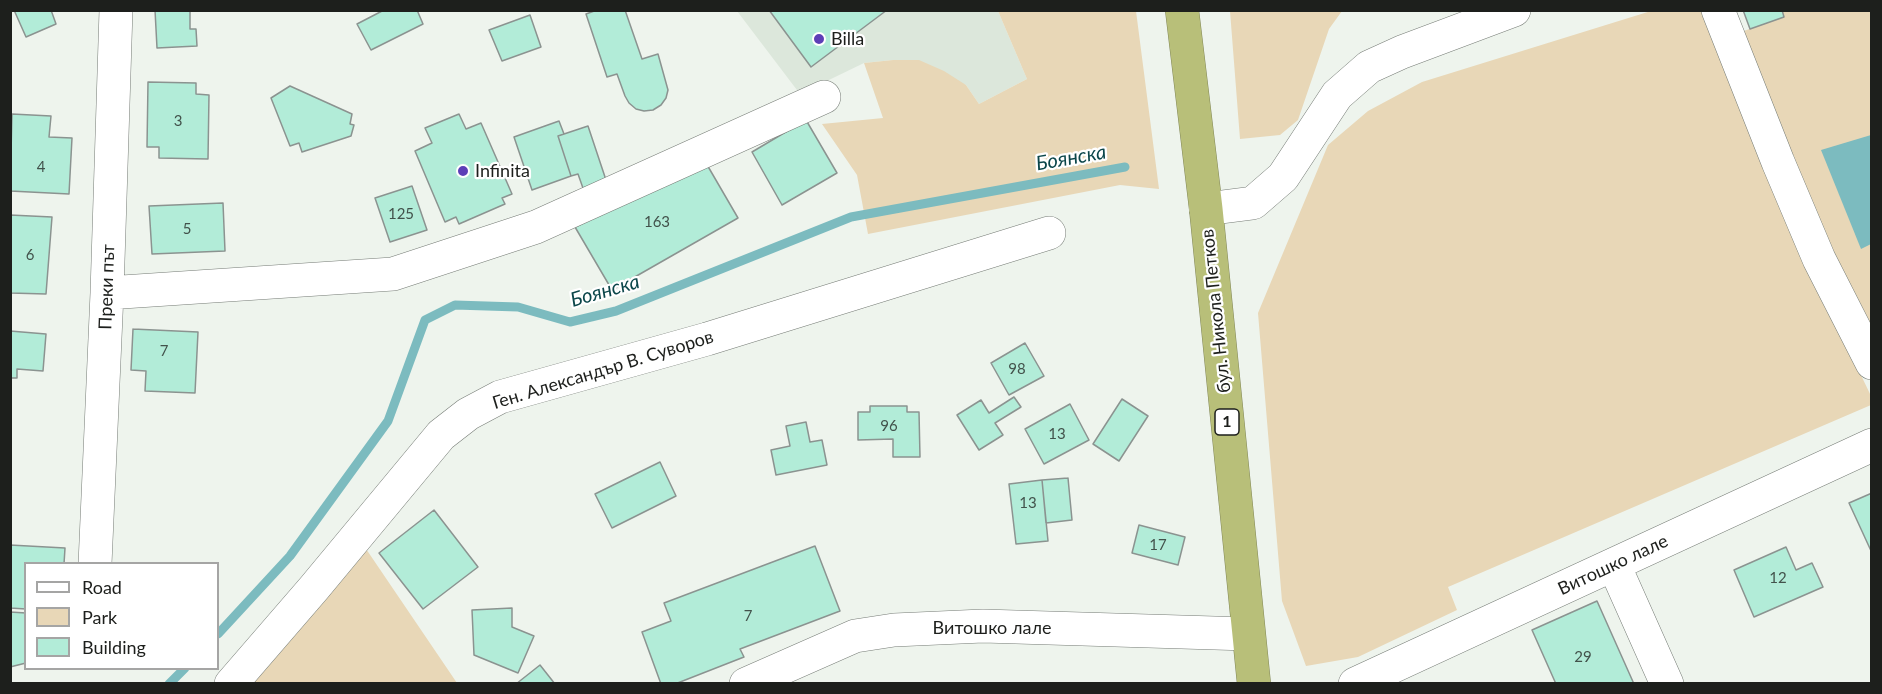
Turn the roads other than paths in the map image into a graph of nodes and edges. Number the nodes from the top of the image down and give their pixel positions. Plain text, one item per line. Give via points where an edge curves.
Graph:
1 (116, 10) edge
2 (1182, 10) edge
3 (1514, 10) edge
4 (1718, 10) edge
5 (824, 97) dead end
6 (1206, 209) junction
7 (1049, 233) dead end
8 (107, 293) junction
9 (1872, 363) edge
10 (1872, 446) edge
11 (95, 562) edge
12 (1614, 565) junction
13 (1248, 634) junction
14 (231, 684) edge
15 (746, 684) edge
16 (1254, 684) edge
17 (1355, 684) edge
18 (1667, 684) edge

1 - 8 street, Преки път
2 - 6 highway, бул. Никола Петков / 1
3 - 6 street via 1369,67 1337,95 1283,177 1253,203
4 - 9 street via 1819,258
5 - 8 street via 536,227 393,274
6 - 13 highway, бул. Никола Петков / 1
7 - 14 street, Ген. Александър В. Суворов via 707,339 500,397 468,414 441,435
8 - 11 street, Преки път
10 - 12 street, Витошко лале
12 - 17 street, Витошко лале
12 - 18 street
13 - 15 street, Витошко лале via 983,626 894,630 855,636
13 - 16 highway, бул. Никола Петков / 1

